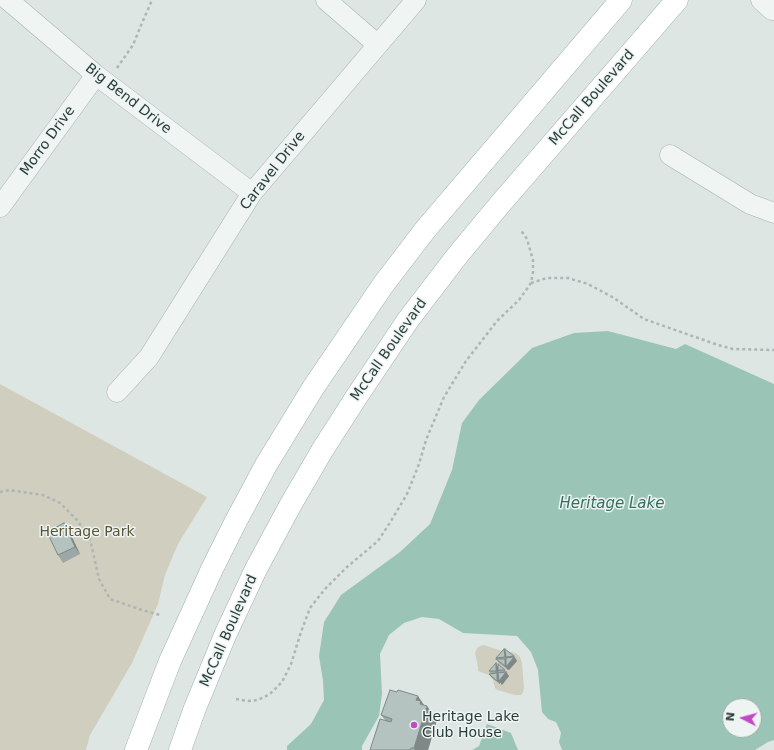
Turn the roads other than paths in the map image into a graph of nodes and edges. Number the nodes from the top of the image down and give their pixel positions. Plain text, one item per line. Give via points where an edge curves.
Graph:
1 (8, 0) edge
2 (326, 0) edge
3 (416, 0) edge
4 (621, 0) edge
5 (677, 0) edge
6 (761, 0) edge
7 (774, 10) edge
8 (378, 45) junction
9 (101, 79) junction
10 (670, 155) dead end
11 (252, 193) junction
12 (0, 208) edge
13 (774, 213) edge
14 (117, 392) dead end
15 (136, 750) edge
16 (180, 750) edge

1 - 9 street, Big Bend Drive
2 - 8 street
3 - 8 street, Caravel Drive
4 - 15 main road via 425,230 383,285 313,388 266,465 212,569 170,662
5 - 16 main road, McCall Boulevard via 457,256 408,320 357,396 323,449 256,569 226,633
6 - 7 street
8 - 11 street, Caravel Drive
9 - 11 street, Big Bend Drive
9 - 12 street, Morro Drive
10 - 13 street via 750,204
11 - 14 street, Caravel Drive via 148,357

